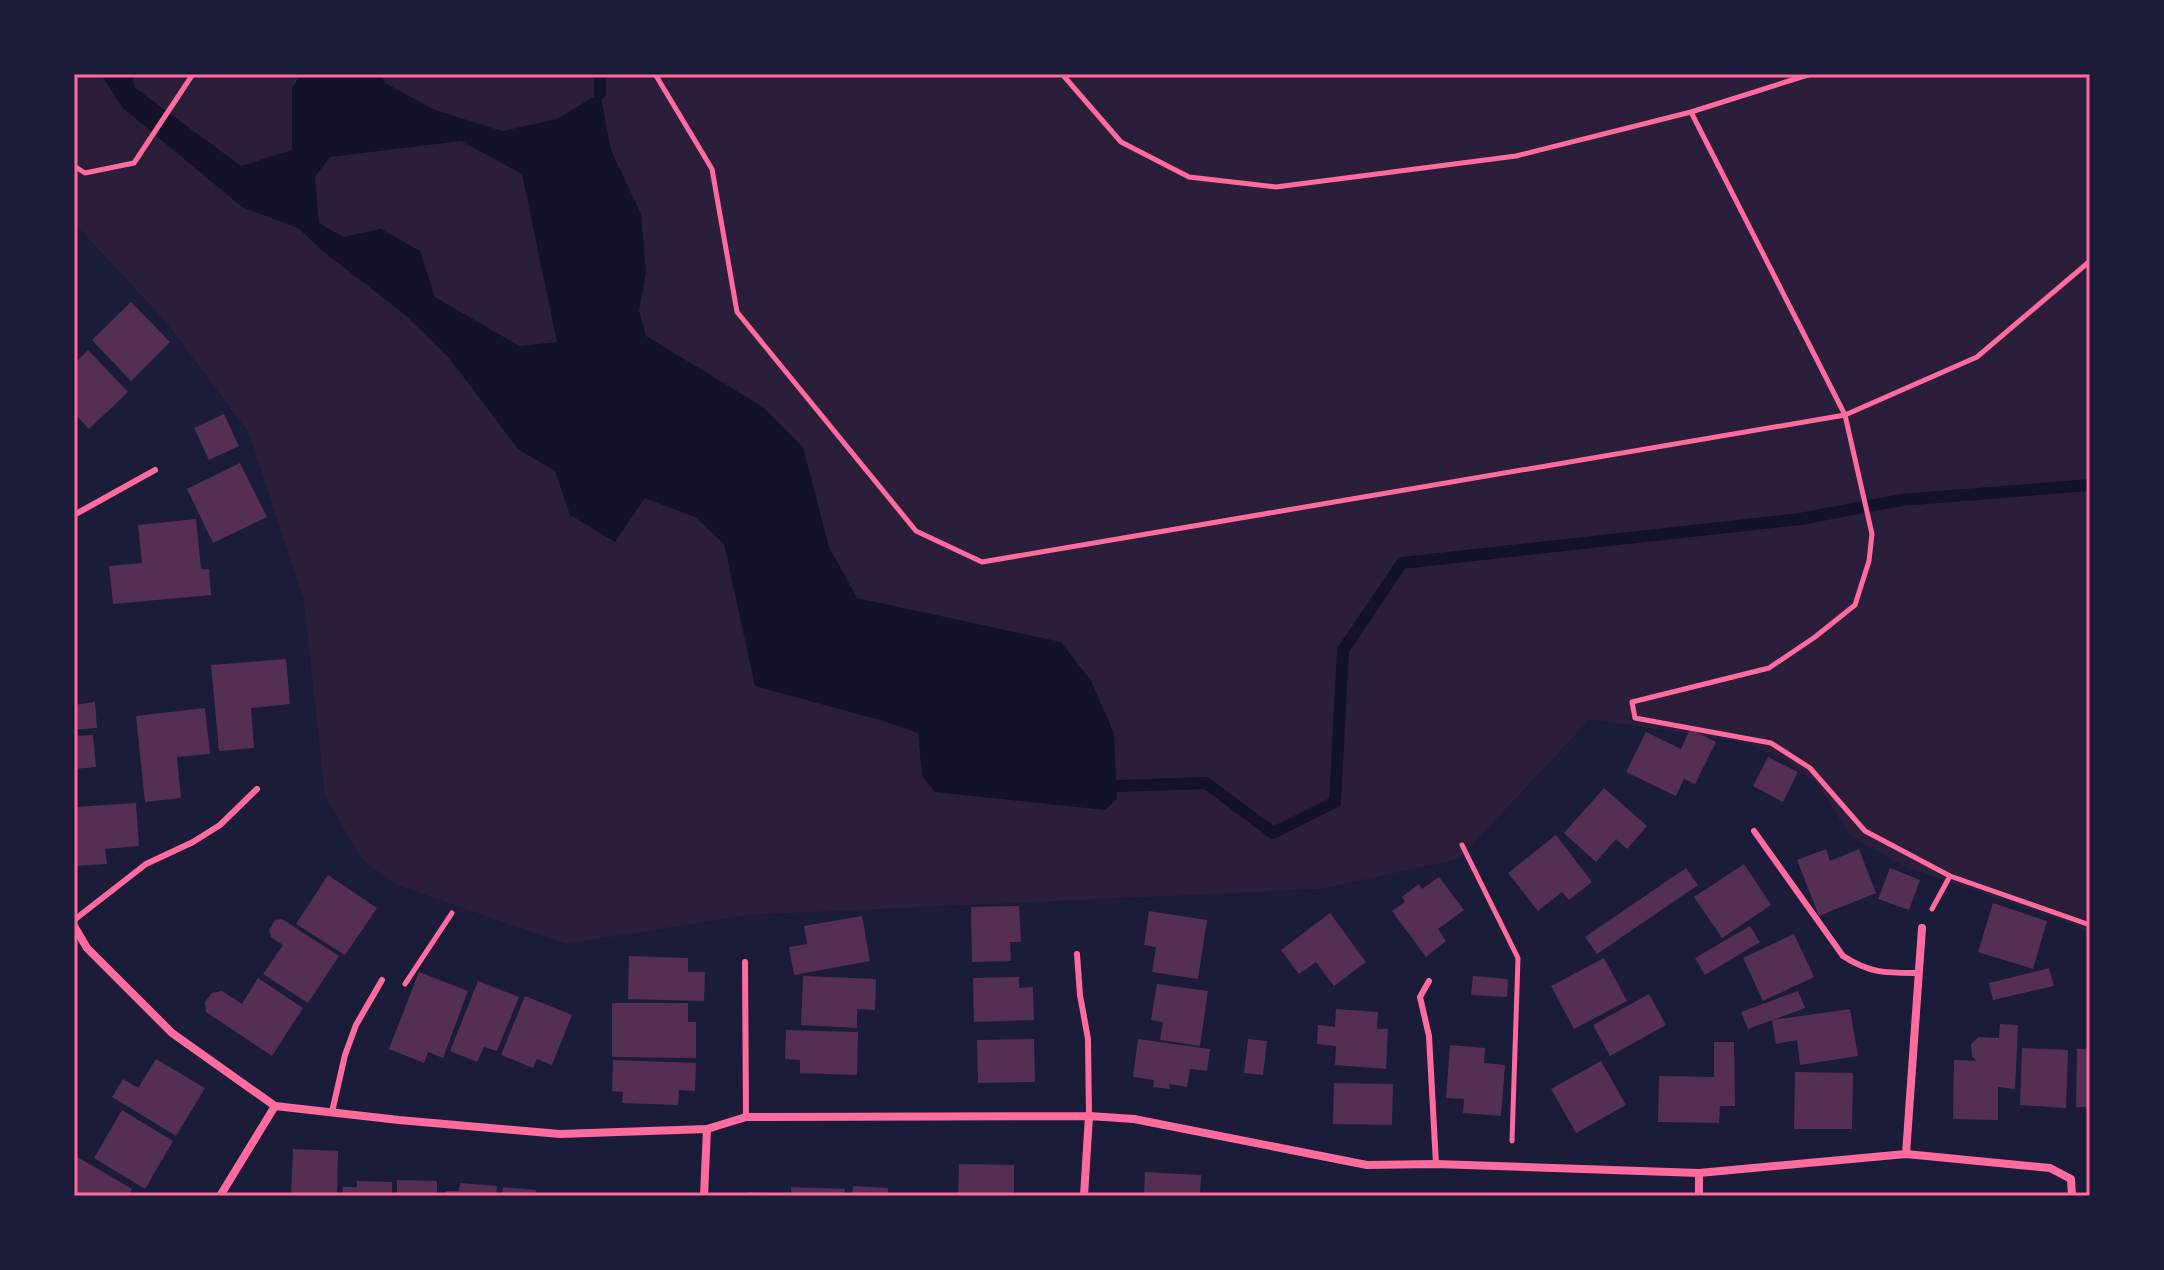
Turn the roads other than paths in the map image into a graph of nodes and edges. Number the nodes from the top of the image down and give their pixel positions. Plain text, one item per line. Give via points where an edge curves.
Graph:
1 (155, 470) dead end
2 (74, 515) edge
3 (257, 789) dead end
4 (1754, 831) dead end
5 (75, 928) edge
6 (1922, 928) road end
7 (1077, 954) dead end
8 (745, 962) dead end
9 (1919, 973) junction
10 (382, 980) dead end
11 (1429, 981) dead end
12 (275, 1106) junction
13 (332, 1112) junction
14 (1089, 1116) junction
15 (746, 1117) junction
16 (707, 1129) junction
17 (1906, 1154) junction
18 (1436, 1164) junction
19 (1699, 1173) junction
20 (220, 1196) edge
21 (704, 1196) edge
22 (1084, 1196) edge
23 (1699, 1196) edge
24 (2072, 1196) edge

1 - 2 lane
3 - 5 lane via 220,825 146,864
4 - 9 lane via 1843,956 1862,968
5 - 12 street via 87,948 172,1033
6 - 9 street
7 - 14 lane via 1088,1039
8 - 15 lane
9 - 17 street
10 - 13 lane via 356,1025
11 - 18 lane via 1420,997 1429,1036
12 - 13 street
12 - 20 street
13 - 16 street via 560,1134
14 - 15 street
14 - 18 street via 1134,1119 1367,1165
14 - 22 street
15 - 16 street
16 - 21 street
17 - 19 street
17 - 24 street via 2050,1168 2071,1179
18 - 19 street
19 - 23 street

